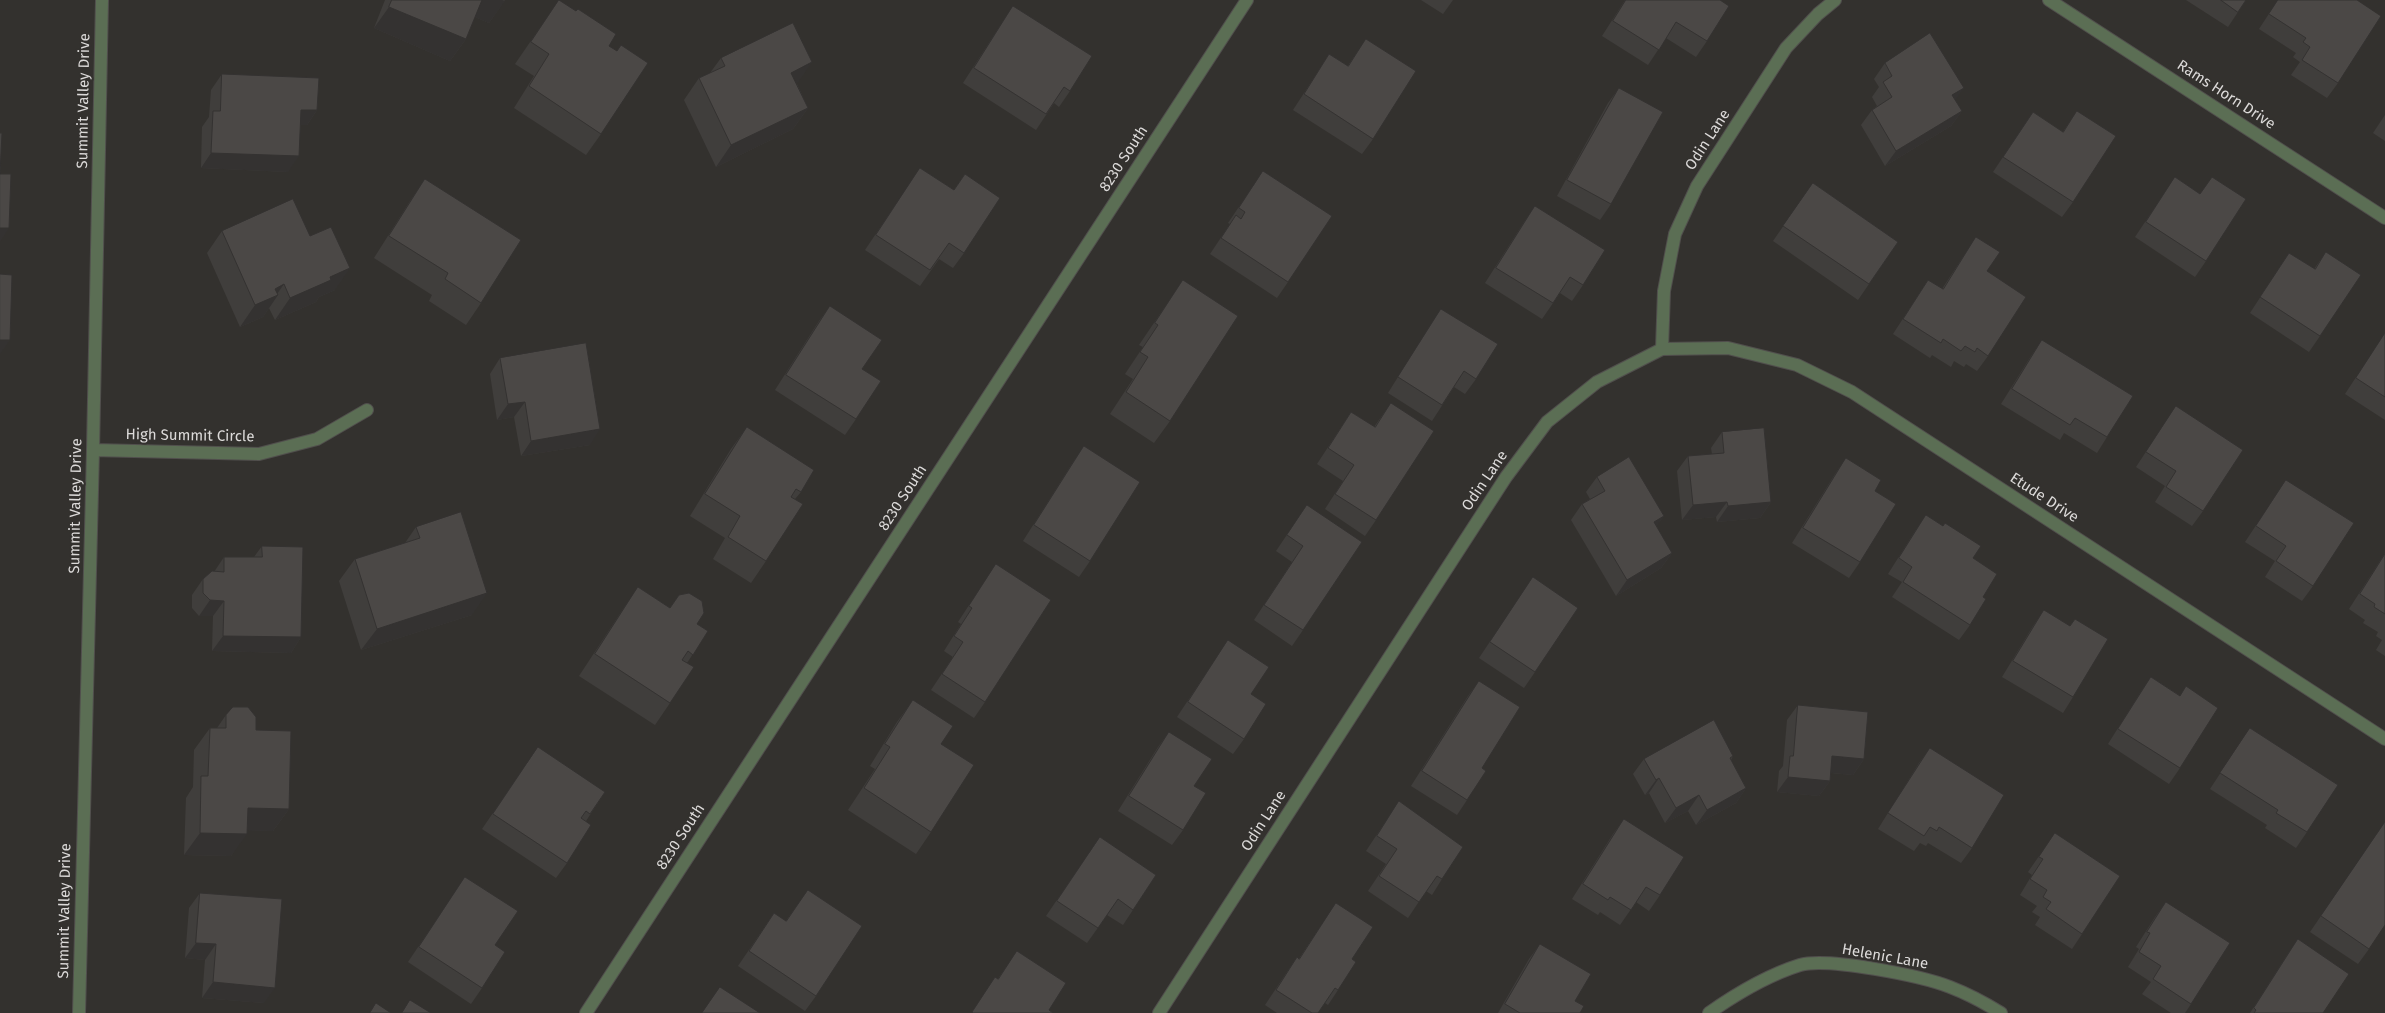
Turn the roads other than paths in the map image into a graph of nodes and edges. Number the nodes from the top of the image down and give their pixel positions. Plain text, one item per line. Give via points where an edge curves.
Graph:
1 (102, 0) edge
2 (1247, 0) edge
3 (1835, 0) edge
4 (2049, 0) edge
5 (2385, 218) edge
6 (1662, 349) junction
7 (367, 410) dead end
8 (93, 450) junction
9 (2385, 738) edge
10 (79, 1013) edge
11 (586, 1013) edge
12 (1158, 1013) edge
13 (1709, 1013) edge
14 (2001, 1013) edge

1 - 8 street, Summit Valley Drive
2 - 11 street, 8230 South
3 - 6 street, Odin Lane via 1786,48 1697,186 1675,234 1664,291
4 - 5 street, Rams Horn Drive
6 - 9 street, Etude Drive via 1728,348 1797,365 1852,392
6 - 12 street, Odin Lane via 1597,382 1547,422 1506,477
7 - 8 street, High Summit Circle via 317,439 259,454
8 - 10 street, Summit Valley Drive
13 - 14 street, Helenic Lane via 1738,993 1801,965 1840,964 1950,987

